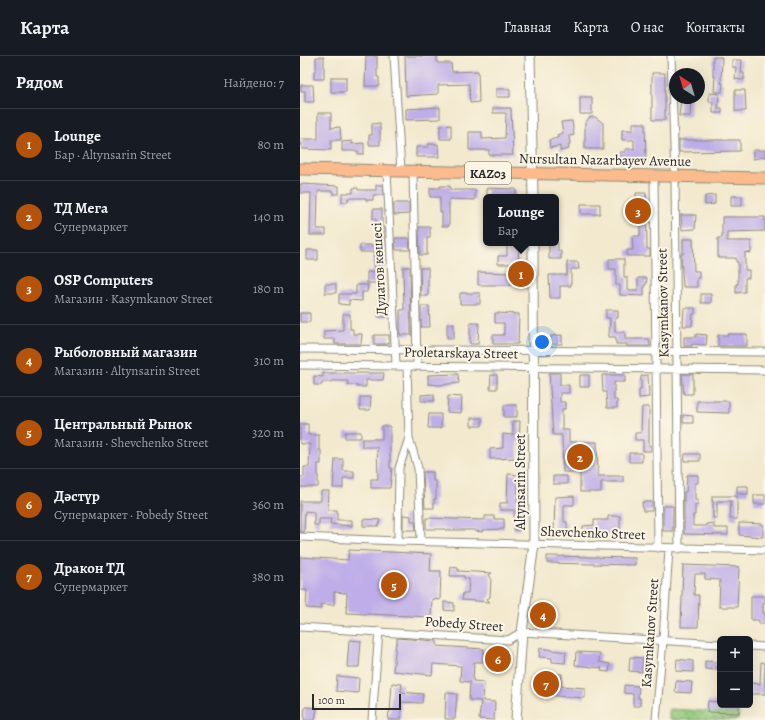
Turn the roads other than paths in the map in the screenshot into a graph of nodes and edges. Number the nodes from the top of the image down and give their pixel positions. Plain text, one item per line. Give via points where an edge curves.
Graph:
1 (394, 56) edge
2 (530, 56) edge
3 (671, 56) edge
4 (300, 169) edge
5 (387, 171) junction
6 (401, 171) junction
7 (413, 172) junction
8 (533, 174) junction
9 (654, 176) junction
10 (675, 176) junction
11 (765, 178) edge
12 (533, 194) edge
13 (533, 246) edge
14 (300, 349) edge
15 (395, 349) junction
16 (416, 349) junction
17 (534, 350) junction
18 (656, 351) junction
19 (677, 351) junction
20 (765, 352) edge
21 (300, 365) edge
22 (396, 365) junction
23 (417, 365) junction
24 (407, 366) junction
25 (534, 367) junction
26 (656, 368) junction
27 (677, 369) junction
28 (765, 370) edge
29 (409, 438) junction
30 (300, 537) edge
31 (398, 541) junction
32 (421, 541) junction
33 (534, 544) junction
34 (658, 548) junction
35 (669, 549) junction
36 (679, 549) junction
37 (765, 550) edge
38 (300, 627) edge
39 (379, 631) junction
40 (522, 632) junction
41 (663, 640) junction
42 (717, 644) edge
43 (753, 646) edge
44 (765, 647) edge
45 (372, 720) edge
46 (516, 720) edge
47 (656, 720) edge

1 - 6 street
2 - 8 street
3 - 10 street, Kasymkanov Street
4 - 5 main road, Nursultan Nazarbayev Avenue / KАZ03
5 - 6 main road, Nursultan Nazarbayev Avenue / KАZ03
5 - 15 street, Дулатов көшесі
6 - 7 main road, Nursultan Nazarbayev Avenue / KАZ03
7 - 8 main road, Nursultan Nazarbayev Avenue / KАZ03
7 - 16 street
8 - 9 main road, Nursultan Nazarbayev Avenue / KАZ03
8 - 12 street
9 - 10 main road, Nursultan Nazarbayev Avenue / KАZ03
9 - 18 street, Kasymkanov Street
10 - 11 main road, Nursultan Nazarbayev Avenue / KАZ03
10 - 19 street, Kasymkanov Street
13 - 17 street, Altynsarin Street
14 - 15 street, Proletarskaya Street
15 - 16 street, Proletarskaya Street
15 - 22 street, Дулатов көшесі
16 - 17 street, Proletarskaya Street
16 - 23 street
17 - 18 street, Proletarskaya Street
17 - 25 street, Altynsarin Street
18 - 19 street, Proletarskaya Street
18 - 26 street, Kasymkanov Street
19 - 20 street, Proletarskaya Street
19 - 27 street, Kasymkanov Street
21 - 22 street, Proletarskaya Street
22 - 24 street, Proletarskaya Street
23 - 24 street, Proletarskaya Street
23 - 25 street, Proletarskaya Street
24 - 29 street
25 - 26 street, Proletarskaya Street
25 - 33 street, Altynsarin Street
26 - 27 street, Proletarskaya Street
26 - 34 street, Kasymkanov Street
27 - 28 street, Proletarskaya Street
27 - 36 street, Kasymkanov Street
29 - 31 street via 398,468
29 - 32 street via 418,468
30 - 31 street, Shevchenko Street
31 - 32 street, Shevchenko Street
32 - 33 street, Shevchenko Street
33 - 34 street, Shevchenko Street
33 - 40 street, Altynsarin Street
34 - 35 street, Shevchenko Street
35 - 36 street, Shevchenko Street
35 - 41 street, Kasymkanov Street
36 - 37 street, Shevchenko Street
38 - 39 street, Pobedy Street
39 - 40 street, Pobedy Street via 508,640
39 - 45 street
40 - 41 street, Pobedy Street
40 - 46 street, Altynsarin Street
41 - 42 street, Pobedy Street
41 - 47 street, Kasymkanov Street
43 - 44 street

